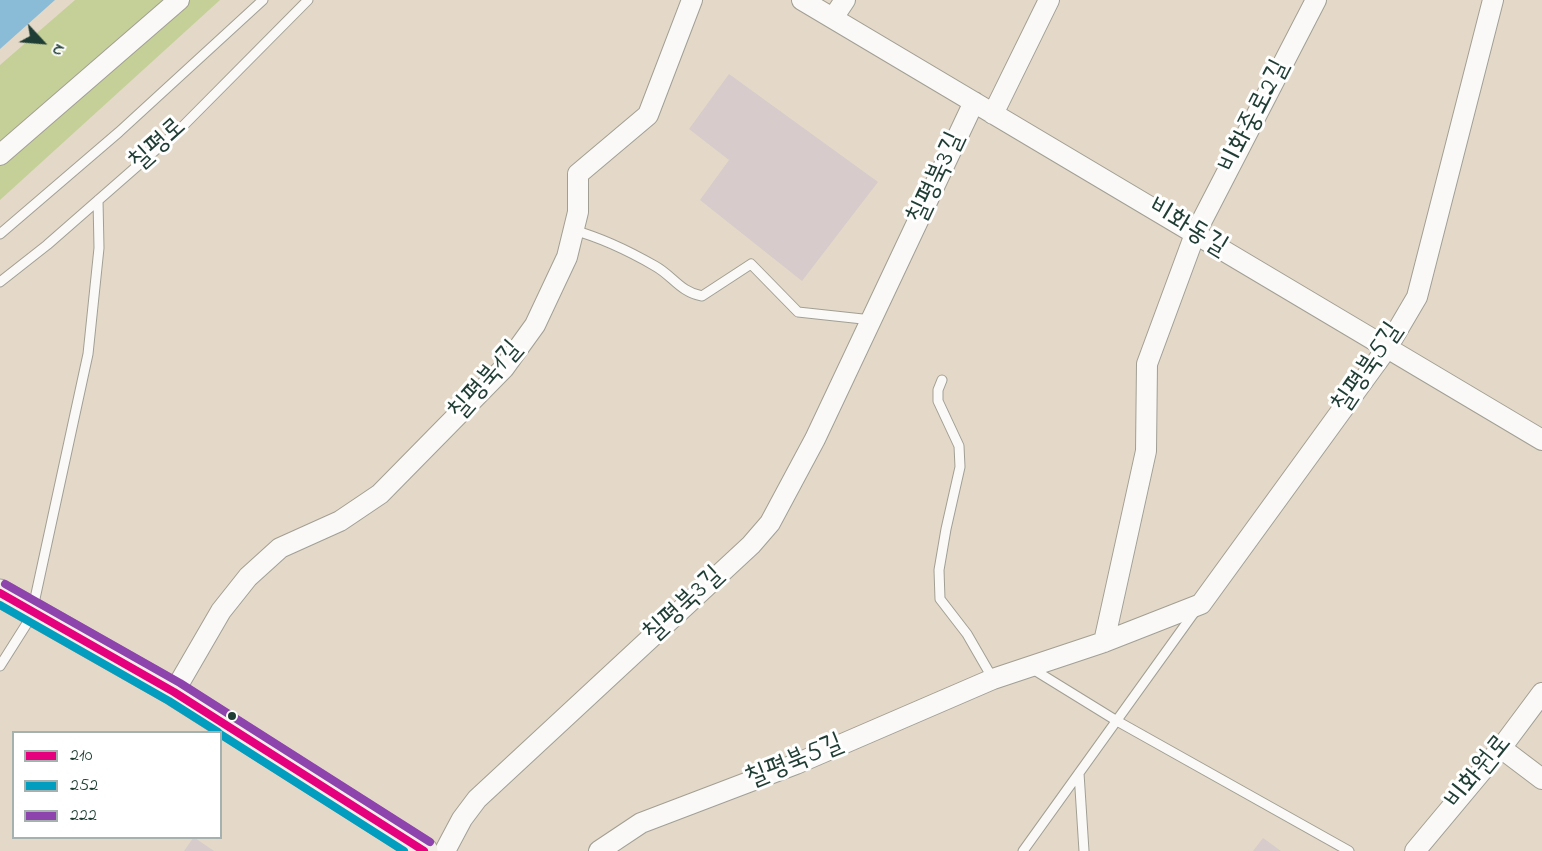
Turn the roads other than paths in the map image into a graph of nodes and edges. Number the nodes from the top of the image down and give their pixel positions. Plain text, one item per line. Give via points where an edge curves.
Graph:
1 (179, 0) edge
2 (263, 0) edge
3 (308, 0) edge
4 (692, 0) edge
5 (802, 0) edge
6 (845, 0) edge
7 (1049, 0) edge
8 (1316, 0) edge
9 (1492, 0) edge
10 (832, 18) junction
11 (974, 102) junction
12 (993, 114) junction
13 (0, 155) edge
14 (98, 200) junction
15 (573, 230) junction
16 (0, 234) edge
17 (1195, 234) junction
18 (0, 282) edge
19 (872, 320) junction
20 (1387, 348) junction
21 (942, 380) dead end
22 (1542, 440) edge
23 (0, 593) edge
24 (1201, 604) junction
25 (33, 612) junction
26 (1104, 642) junction
27 (0, 666) edge
28 (1029, 667) junction
29 (993, 679) junction
30 (174, 692) junction
31 (1542, 693) edge
32 (1116, 721) junction
33 (1501, 748) junction
34 (1079, 773) junction
35 (1542, 779) edge
36 (423, 851) edge
37 (444, 851) edge
38 (599, 851) edge
39 (1023, 851) edge
40 (1084, 851) edge
41 (1349, 851) edge
42 (1415, 851) edge

1 - 13 street
2 - 16 lane, 칠평로
3 - 14 lane, 칠평로 via 183,126
4 - 15 street, 칠평북1길 via 648,115 578,174 578,212
5 - 10 street, 비화동길
6 - 10 street
7 - 12 street
8 - 17 street, 비화중로2길
9 - 20 street, 칠평북5길 via 1417,297
10 - 11 street, 비화동길
11 - 12 street, 비화동길
11 - 19 street, 칠평북3길
12 - 17 street, 비화동길
14 - 18 lane, 칠평로
14 - 25 lane via 99,248 88,354
15 - 19 lane via 601,238 658,267 689,293 702,296 751,264 798,312
15 - 30 street, 칠평북1길 via 567,257 535,325 504,368 380,494 339,521 280,548 248,577 221,611
17 - 20 street, 비화동길
17 - 26 street via 1147,364 1146,451
19 - 37 street, 칠평북3길 via 770,523 477,799
20 - 22 street, 비화동길
20 - 24 street, 칠평북5길
21 - 29 lane via 938,401 959,446 960,467 939,570 940,599 967,634
23 - 25 main road
24 - 26 street, 칠평북5길
24 - 32 lane
25 - 27 lane
25 - 30 main road
26 - 28 street, 칠평북5길
28 - 29 street, 칠평북5길
28 - 32 lane
29 - 38 street, 칠평북5길 via 796,764 641,823
30 - 36 main road
31 - 33 street, 비화원로
32 - 34 lane
32 - 41 lane
33 - 35 street
33 - 42 street, 비화원로
34 - 39 lane
34 - 40 lane

